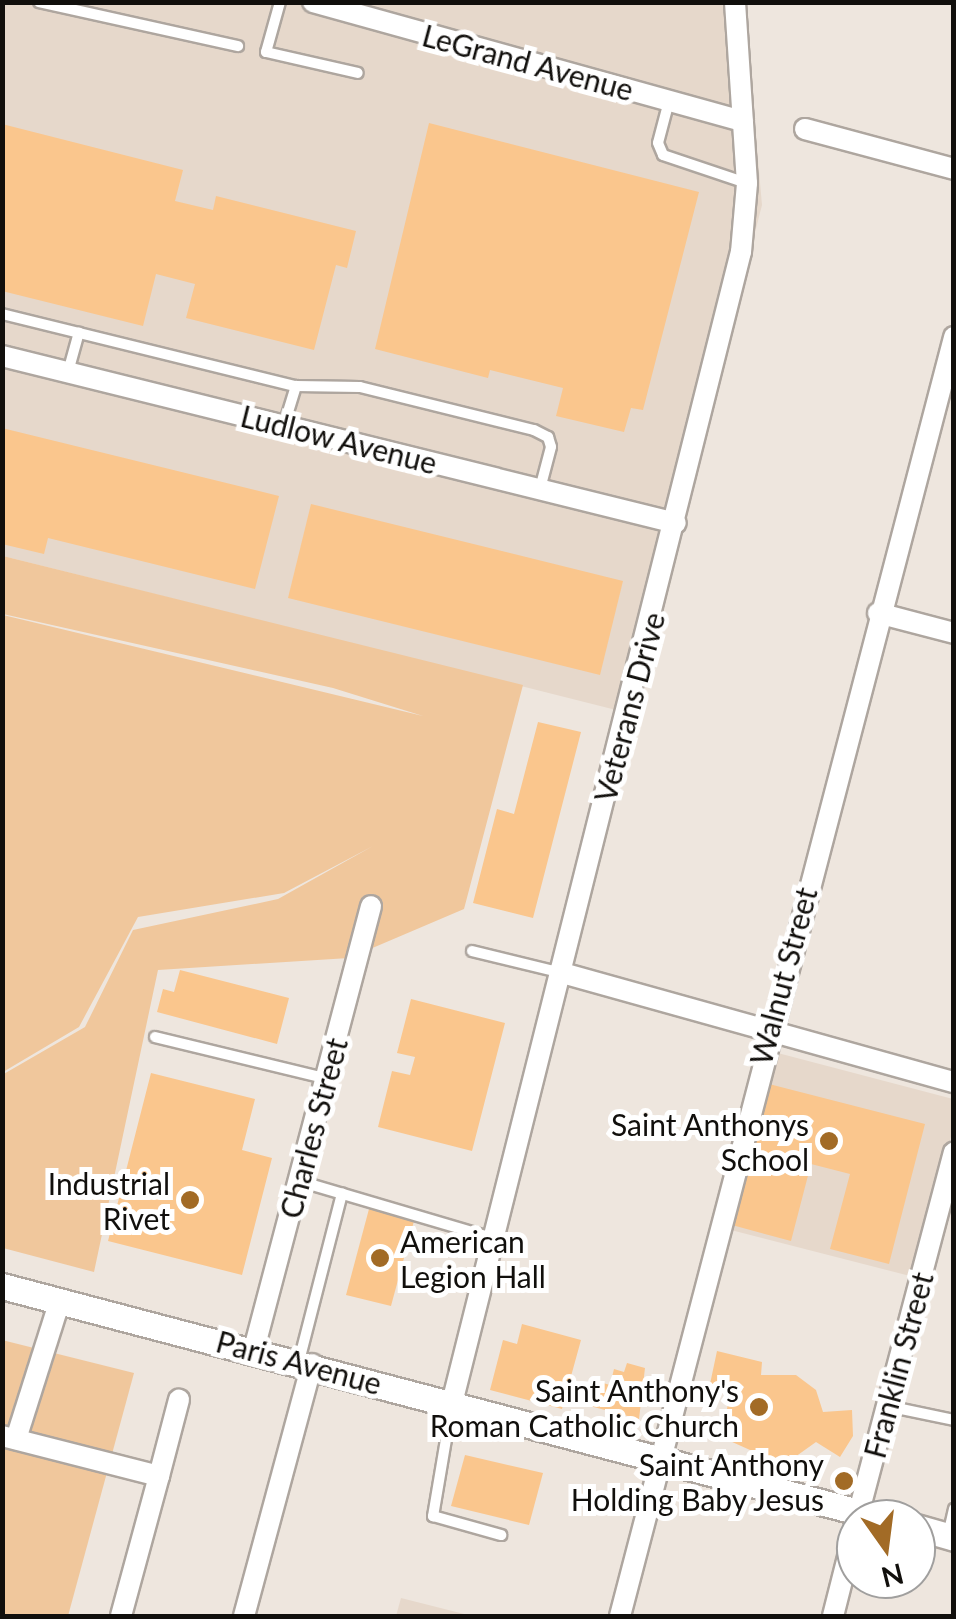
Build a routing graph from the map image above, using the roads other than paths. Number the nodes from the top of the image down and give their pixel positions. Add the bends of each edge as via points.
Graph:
1 (39, 2) edge
2 (280, 2) edge
3 (313, 2) edge
4 (734, 2) edge
5 (238, 46) dead end
6 (358, 74) dead end
7 (669, 101) junction
8 (743, 121) junction
9 (806, 129) dead end
10 (954, 169) edge
11 (747, 183) junction
12 (2, 314) edge
13 (79, 332) junction
14 (954, 337) edge
15 (2, 356) edge
16 (68, 372) junction
17 (296, 386) junction
18 (284, 426) junction
19 (540, 489) junction
20 (676, 523) junction
21 (878, 612) junction
22 (954, 633) edge
23 (372, 906) dead end
24 (472, 952) dead end
25 (559, 972) junction
26 (768, 1028) junction
27 (156, 1037) dead end
28 (326, 1078) junction
29 (954, 1082) edge
30 (954, 1153) edge
31 (299, 1181) junction
32 (342, 1194) junction
33 (493, 1238) junction
34 (2, 1286) edge
35 (60, 1300) junction
36 (254, 1350) junction
37 (305, 1362) junction
38 (179, 1400) dead end
39 (452, 1403) junction
40 (887, 1406) junction
41 (954, 1420) edge
42 (9, 1438) edge
43 (662, 1459) junction
44 (158, 1476) junction
45 (863, 1499) edge
46 (954, 1509) edge
47 (836, 1512) edge
48 (501, 1535) dead end
49 (950, 1537) edge
50 (121, 1616) edge
51 (244, 1616) edge
52 (620, 1616) edge

1 - 5 lane
2 - 6 lane via 266,52
3 - 7 street, LeGrand Avenue
4 - 8 street, Veterans Drive
7 - 8 street, LeGrand Avenue
7 - 11 lane via 658,143 663,155
8 - 11 street, Veterans Drive
9 - 10 street
11 - 20 street, Veterans Drive via 740,252
12 - 13 lane
13 - 16 lane
13 - 17 lane
14 - 21 street, Walnut Street
15 - 16 street, Ludlow Avenue
16 - 18 street, Ludlow Avenue
17 - 18 lane
17 - 19 lane via 381,391 548,437
18 - 19 street, Ludlow Avenue
19 - 20 street, Ludlow Avenue
20 - 25 street, Veterans Drive
21 - 22 street
21 - 26 street, Walnut Street
23 - 28 street, Charles Street
24 - 25 lane
25 - 26 street
25 - 33 street, Veterans Drive
26 - 29 street
26 - 43 street, Walnut Street
27 - 28 lane
28 - 31 street, Charles Street
30 - 40 street, Franklin Street
31 - 32 lane
31 - 36 street, Charles Street
32 - 33 lane
32 - 37 lane
33 - 39 street, Veterans Drive
34 - 35 street, Paris Avenue
35 - 36 street, Paris Avenue
35 - 42 street
36 - 37 street, Paris Avenue
37 - 39 street, Paris Avenue
37 - 51 street
38 - 44 street
39 - 43 street, Paris Avenue
39 - 48 lane via 433,1516
40 - 41 lane
40 - 45 street, Franklin Street
42 - 44 street
43 - 47 street, Paris Avenue
43 - 52 street, Walnut Street
44 - 50 street
46 - 49 lane

